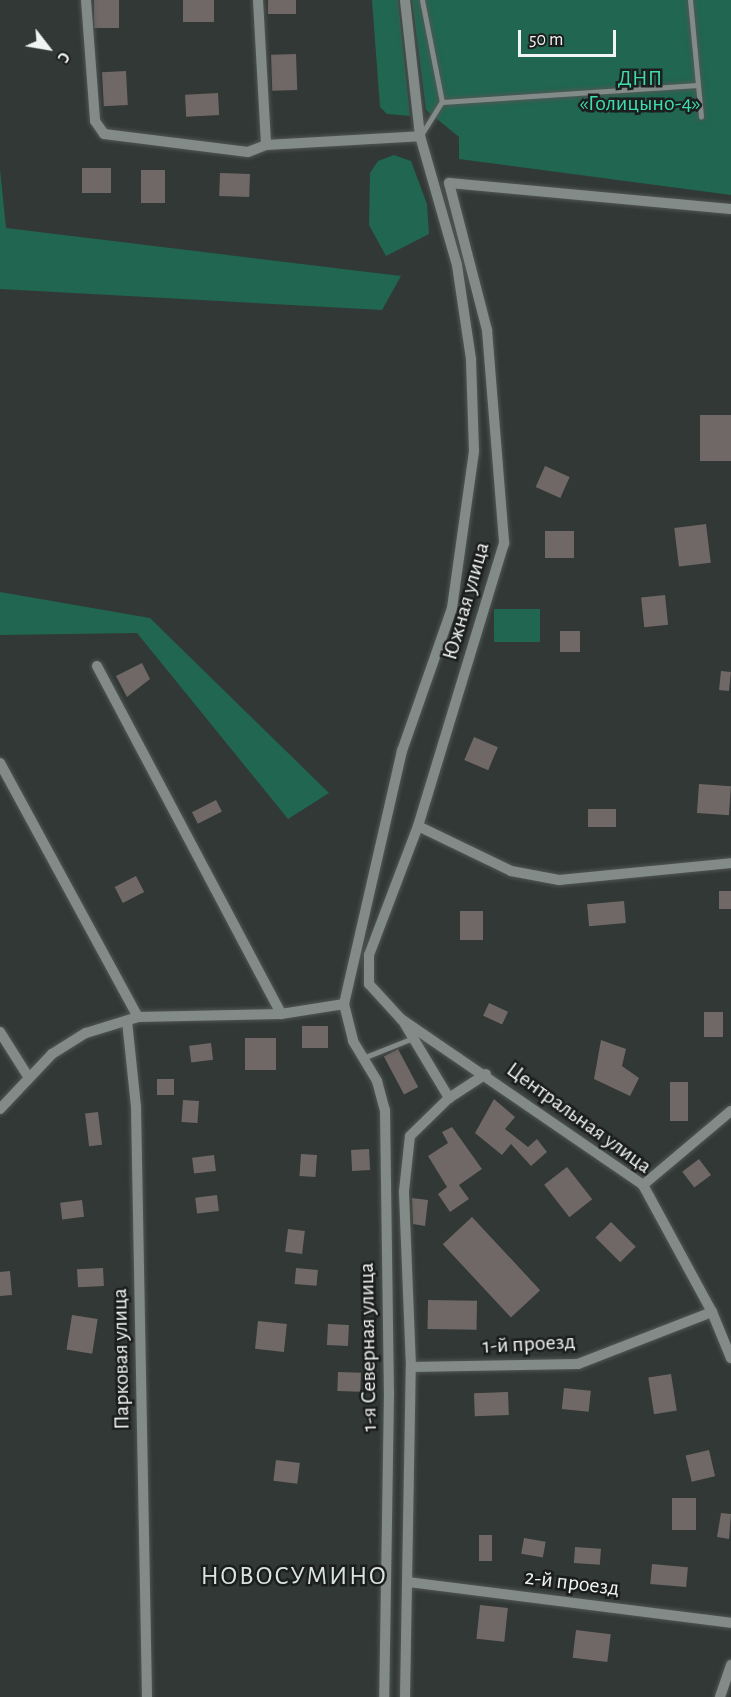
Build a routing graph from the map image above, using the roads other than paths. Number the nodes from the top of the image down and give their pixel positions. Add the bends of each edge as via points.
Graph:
1 (86, 0) edge
2 (258, 0) edge
3 (405, 0) edge
4 (422, 0) edge
5 (690, 0) edge
6 (697, 85) junction
7 (442, 102) junction
8 (701, 116) dead end
9 (420, 136) junction
10 (266, 145) junction
11 (731, 209) edge
12 (97, 666) dead end
13 (0, 764) edge
14 (418, 826) junction
15 (731, 863) edge
16 (369, 984) joint
17 (344, 1005) junction
18 (281, 1014) junction
19 (133, 1019) junction
20 (401, 1019) junction
21 (0, 1032) edge
22 (413, 1038) junction
23 (363, 1058) junction
24 (486, 1074) junction
25 (30, 1078) junction
26 (449, 1098) junction
27 (0, 1109) edge
28 (731, 1111) edge
29 (643, 1185) junction
30 (712, 1312) junction
31 (731, 1358) edge
32 (411, 1367) junction
33 (408, 1582) junction
34 (731, 1623) edge
35 (731, 1665) edge
36 (147, 1697) edge
37 (384, 1697) edge
38 (405, 1697) edge
39 (720, 1697) edge

1 - 10 street via 98,130 248,152
2 - 10 street
3 - 9 street
4 - 7 lane
5 - 6 lane
6 - 7 lane
6 - 8 lane
7 - 9 lane
9 - 10 street
9 - 17 street via 457,265 471,359 474,451 453,608 402,751
11 - 14 street, Южная улица via 448,183 487,330 504,543
12 - 18 street
13 - 19 street
14 - 15 street via 511,871 559,880
14 - 16 street, Южная улица via 369,955
16 - 20 street, Центральная улица
17 - 18 street
17 - 23 street, 1-я Северная улица
18 - 19 street
19 - 25 street via 86,1033 52,1054
19 - 36 street, Парковая улица
20 - 22 street
20 - 24 street, Центральная улица
21 - 25 street
22 - 23 lane
22 - 26 street
23 - 37 street, 1-я Северная улица via 385,1110 389,1393
24 - 26 street
24 - 29 street, Центральная улица
25 - 27 street
26 - 32 street via 410,1136 404,1191
28 - 29 street
29 - 30 street, Центральная улица
30 - 31 street, Центральная улица
30 - 32 street, 1-й проезд via 578,1364
32 - 33 street
33 - 34 street, 2-й проезд
33 - 38 street
35 - 39 street

